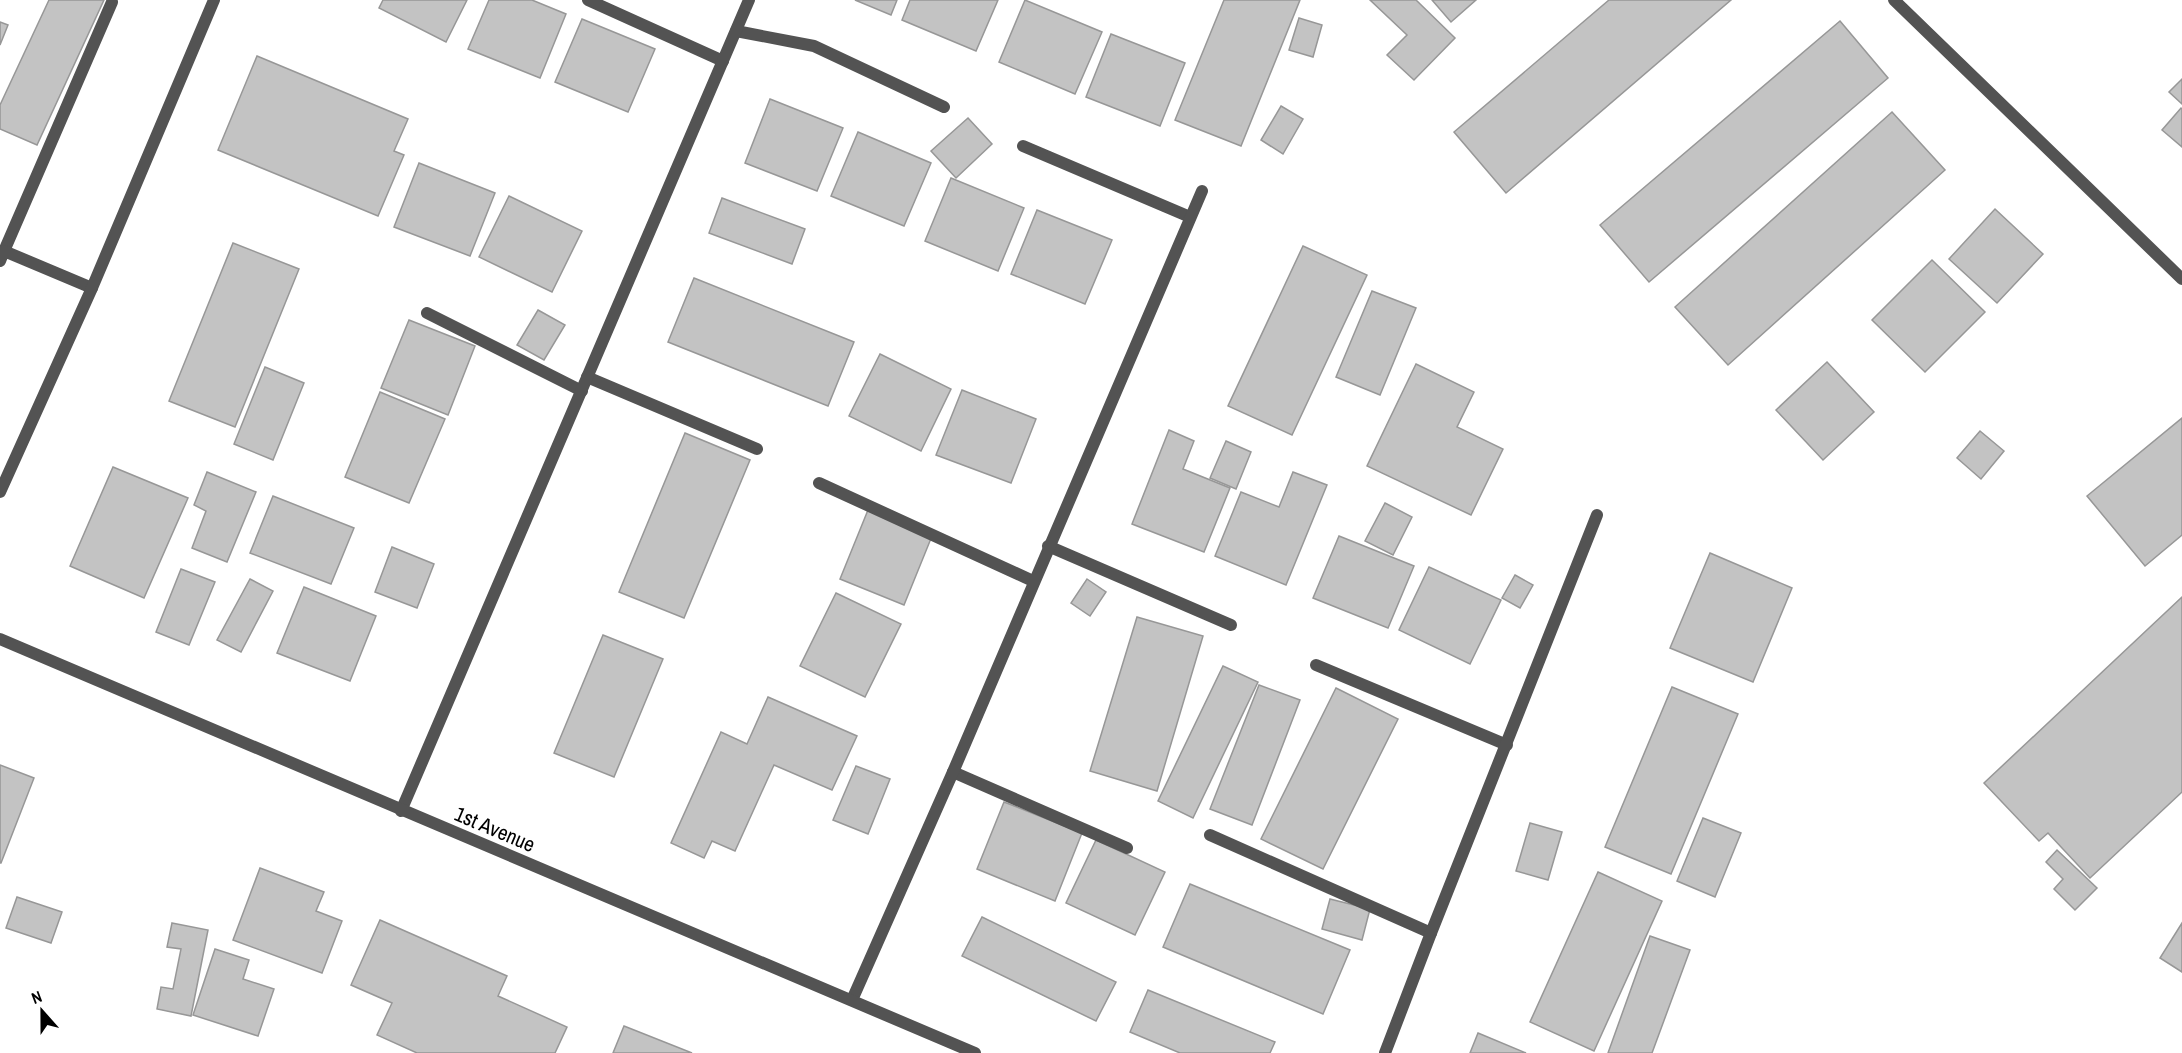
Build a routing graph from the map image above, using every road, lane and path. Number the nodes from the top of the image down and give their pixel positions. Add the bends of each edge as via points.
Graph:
1 (214, 0) edge
2 (588, 0) edge
3 (749, 0) edge
4 (1894, 0) edge
5 (112, 2) dead end
6 (736, 31) junction
7 (723, 61) junction
8 (944, 107) dead end
9 (1023, 146) dead end
10 (1202, 191) dead end
11 (1191, 217) junction
12 (2, 256) edge
13 (2182, 279) edge
14 (92, 288) junction
15 (428, 313) dead end
16 (587, 377) junction
17 (582, 390) junction
18 (757, 449) dead end
19 (819, 483) dead end
20 (0, 492) edge
21 (1597, 514) dead end
22 (1048, 546) junction
23 (1033, 581) junction
24 (1231, 624) dead end
25 (0, 639) edge
26 (1316, 665) dead end
27 (1507, 745) junction
28 (953, 772) junction
29 (401, 811) junction
30 (1209, 836) dead end
31 (1127, 848) dead end
32 (1431, 933) junction
33 (852, 1000) junction
34 (975, 1053) edge
35 (1385, 1053) edge

1 - 14 street
2 - 7 street
3 - 6 street
4 - 13 street
5 - 12 street
6 - 7 street
6 - 8 street via 814,46
7 - 16 street
9 - 11 street
10 - 11 street
11 - 22 street
12 - 14 street
14 - 20 street
15 - 17 street
16 - 17 street
16 - 18 street
17 - 29 street
19 - 23 street
21 - 27 street
22 - 23 street
22 - 24 street
23 - 28 street
25 - 29 street, 1st Avenue
26 - 27 street
27 - 32 street
28 - 31 street
28 - 33 street
29 - 33 street, 1st Avenue
30 - 32 street
32 - 35 street
33 - 34 street, 1st Avenue

